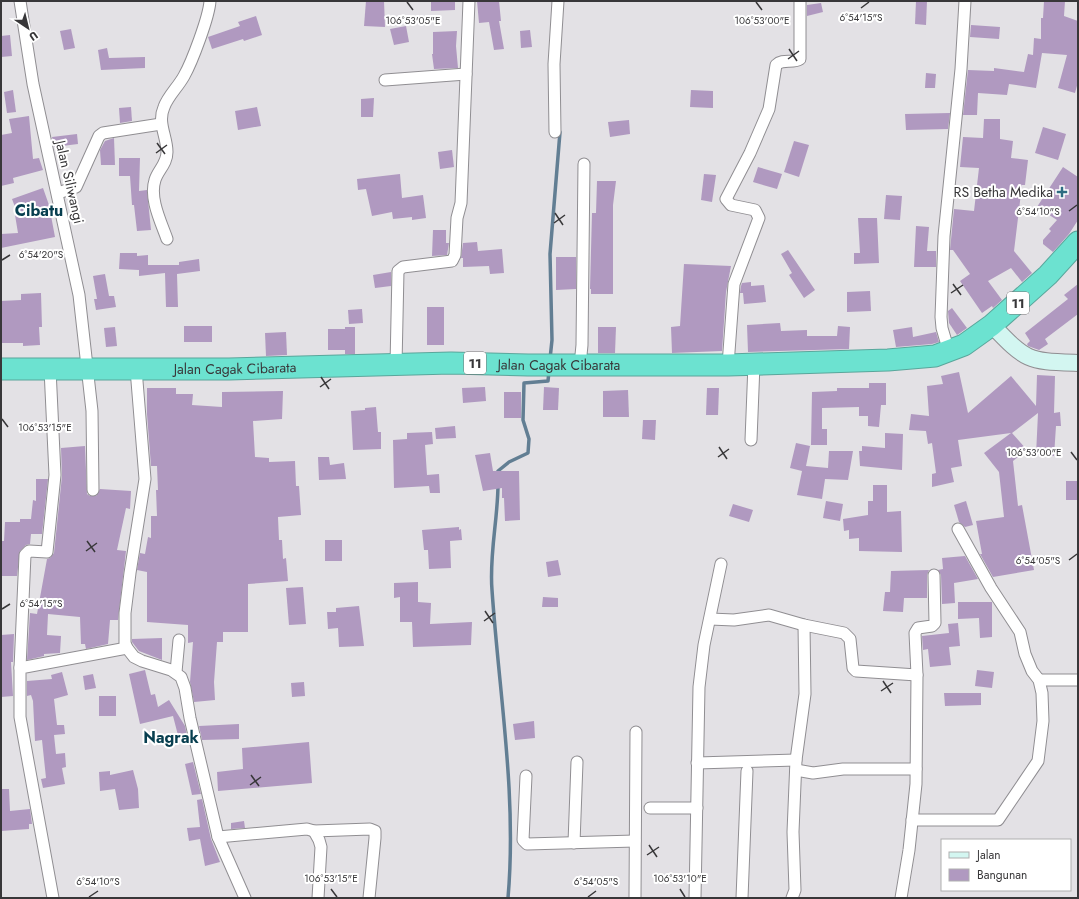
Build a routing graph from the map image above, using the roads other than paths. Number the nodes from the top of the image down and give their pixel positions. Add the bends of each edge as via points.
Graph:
1 (20, 1) edge
2 (210, 1) edge
3 (468, 1) edge
4 (558, 1) edge
5 (800, 1) edge
6 (965, 1) edge
7 (466, 74) junction
8 (385, 80) dead end
9 (161, 124) junction
10 (555, 132) dead end
11 (584, 164) dead end
12 (58, 193) junction
13 (167, 239) dead end
14 (1078, 242) edge
15 (992, 325) junction
16 (949, 352) junction
17 (1078, 363) edge
18 (754, 364) junction
19 (396, 365) junction
20 (580, 365) junction
21 (728, 365) junction
22 (1, 369) edge
23 (50, 369) junction
24 (136, 369) junction
25 (87, 370) junction
26 (751, 440) dead end
27 (93, 490) dead end
28 (958, 529) dead end
29 (721, 564) dead end
30 (934, 575) dead end
31 (710, 619) junction
32 (804, 625) junction
33 (179, 640) dead end
34 (127, 648) junction
35 (20, 668) junction
36 (176, 672) junction
37 (917, 675) junction
38 (1040, 680) junction
39 (1078, 680) edge
40 (636, 732) dead end
41 (578, 762) dead end
42 (697, 763) junction
43 (796, 765) junction
44 (916, 769) junction
45 (747, 771) dead end
46 (526, 776) dead end
47 (650, 808) dead end
48 (696, 808) junction
49 (912, 820) junction
50 (314, 831) junction
51 (218, 836) junction
52 (635, 841) junction
53 (574, 843) junction
54 (53, 898) edge
55 (245, 898) edge
56 (318, 898) edge
57 (369, 898) edge
58 (635, 898) edge
59 (695, 898) edge
60 (742, 898) edge
61 (792, 898) edge
62 (901, 898) edge

1 - 12 street, Jalan Siliwangi via 33,84
2 - 9 street via 188,69 166,102
3 - 7 street
4 - 10 street via 554,64
5 - 21 street via 800,59 782,61 776,65 769,108 750,153 726,199 731,205 755,210 759,218 734,284
6 - 16 street via 961,69 944,236 940,317
7 - 8 street
7 - 19 street via 461,203 457,218 456,255 452,261 403,267 398,271
9 - 12 street via 103,133 95,141 76,187
9 - 13 street via 167,151 154,187 155,202
11 - 20 street
12 - 25 street, Jalan Siliwangi via 79,295
14 - 15 highway, 11 via 1048,275
15 - 16 highway, 11
15 - 17 street via 1013,347 1031,359
16 - 18 highway, Jalan Cagak Cibarata / 11 via 935,356 888,360
18 - 21 highway, Jalan Cagak Cibarata / 11
18 - 26 street
19 - 20 highway, Jalan Cagak Cibarata / 11
19 - 24 highway, Jalan Cagak Cibarata / 11
20 - 21 highway, Jalan Cagak Cibarata / 11
22 - 23 highway, Jalan Cagak Cibarata / 11
23 - 25 highway, Jalan Cagak Cibarata / 11
23 - 35 street via 54,501 47,552 28,551 25,555
24 - 25 highway, Jalan Cagak Cibarata / 11
24 - 34 street via 145,479 138,512 128,593 124,638
25 - 27 street, Jalan Siliwangi via 92,411
28 - 38 street via 991,588 1020,632 1025,654
29 - 31 street
30 - 37 street via 935,623 932,626 918,628 915,632
31 - 32 street via 734,620 769,615
31 - 42 street via 699,687
32 - 37 street via 846,634 850,639 853,668 856,671
32 - 43 street via 805,694
33 - 36 street
34 - 35 street
34 - 36 street via 142,661
35 - 54 street via 20,717
36 - 51 street via 185,688
37 - 44 street
38 - 39 street
38 - 49 street via 1043,721 1038,761 1000,819
40 - 52 street
41 - 53 street
42 - 43 street
42 - 48 street
43 - 44 street via 812,773 843,769
43 - 61 street via 793,832 795,890
44 - 49 street
45 - 60 street
46 - 53 street via 523,840 531,845
47 - 48 street
48 - 59 street
49 - 62 street via 910,850
50 - 51 street via 307,829
50 - 56 street via 321,847
50 - 57 street via 375,831
51 - 55 street
52 - 53 street
52 - 58 street

